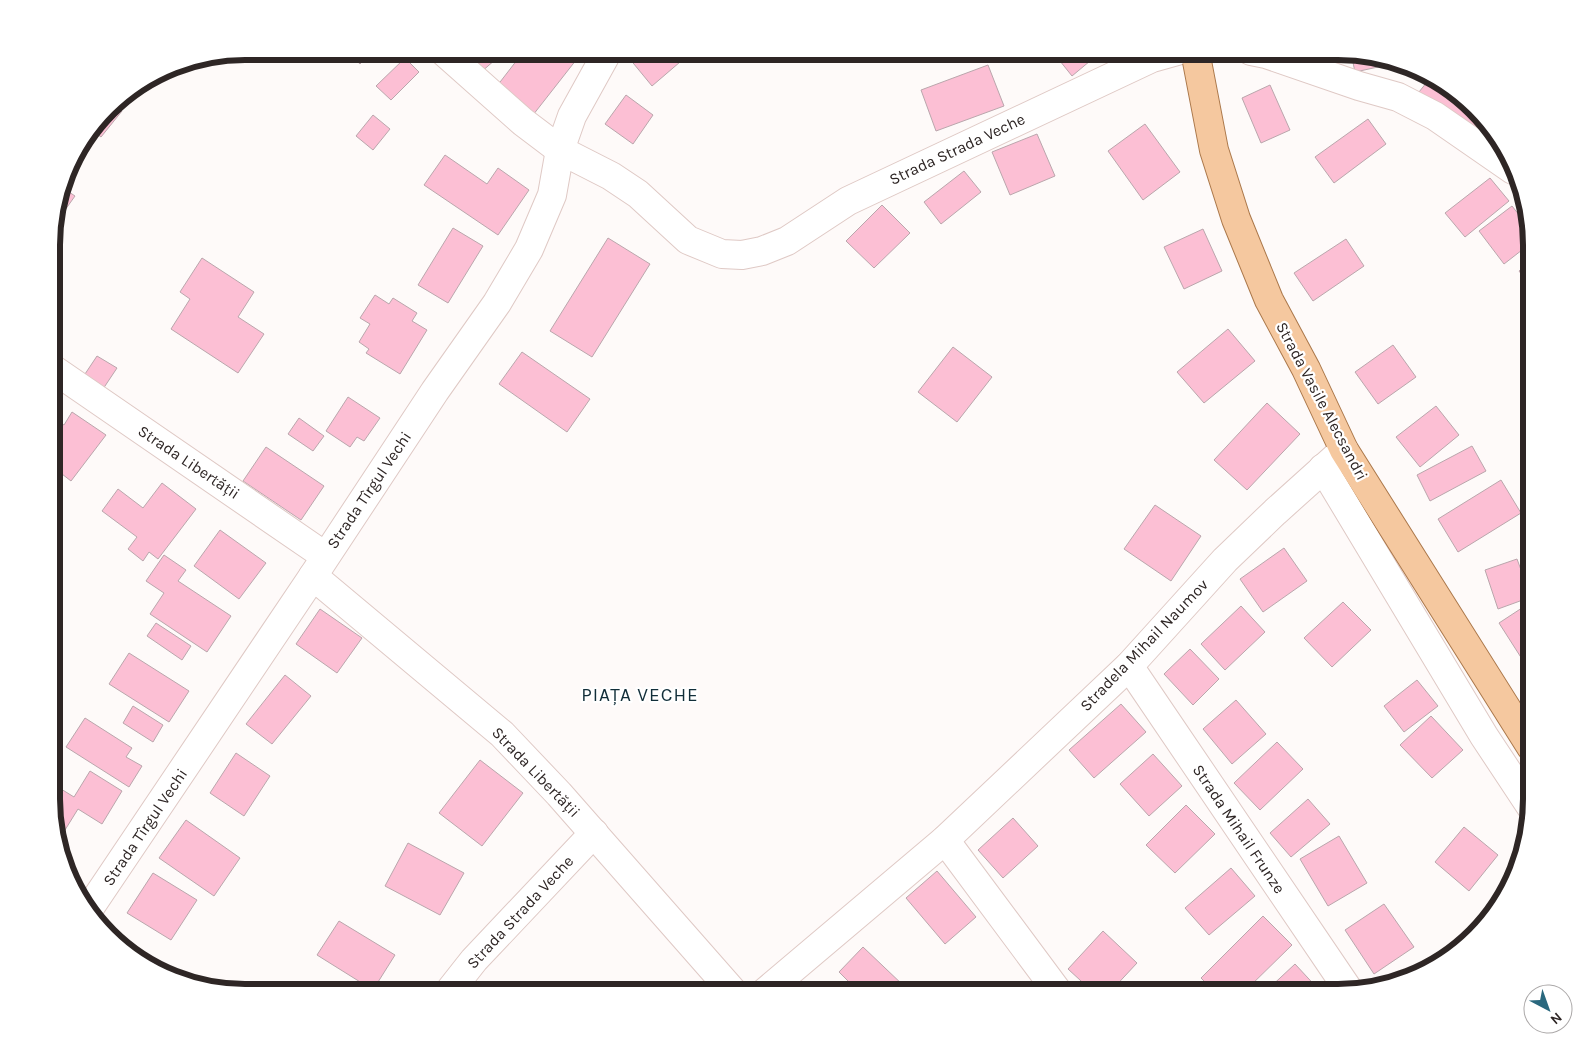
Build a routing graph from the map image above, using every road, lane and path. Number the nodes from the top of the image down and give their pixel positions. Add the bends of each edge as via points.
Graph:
1 (453, 60) edge
2 (603, 60) edge
3 (1148, 60) edge
4 (1197, 60) edge
5 (1283, 60) edge
6 (560, 150) junction
7 (1505, 164) edge
8 (60, 374) edge
9 (1344, 450) junction
10 (1323, 468) junction
11 (319, 566) junction
12 (1129, 666) junction
13 (1523, 734) edge
14 (1523, 795) edge
15 (594, 833) junction
16 (945, 840) junction
17 (93, 905) edge
18 (455, 984) edge
19 (726, 984) edge
20 (774, 984) edge
21 (1052, 984) edge
22 (1345, 984) edge

1 - 6 street
2 - 6 street, Strada Tîrgul Vechi via 572,116
3 - 6 street, Strada Strada Veche via 848,200 787,241 742,255 722,254 688,240 638,194
4 - 9 main road, Strada Vasile Alecsandri via 1214,150 1236,219 1269,300
5 - 7 street via 1398,97 1435,116
6 - 11 street, Strada Tîrgul Vechi via 552,195 529,250 497,303 435,390
8 - 11 street, Strada Libertății
9 - 10 street, Stradela Mihail Naumov
9 - 13 main road, Strada Vasile Alecsandri
10 - 12 street, Stradela Mihail Naumov via 1225,560
10 - 14 street via 1484,736
11 - 15 street, Strada Libertății via 502,734
11 - 17 street, Strada Tîrgul Vechi
12 - 16 street, Stradela Mihail Naumov
12 - 22 street, Strada Mihail Frunze
15 - 18 street, Strada Strada Veche
15 - 19 street, Strada Libertății
16 - 20 street, Stradela Mihail Naumov
16 - 21 street

